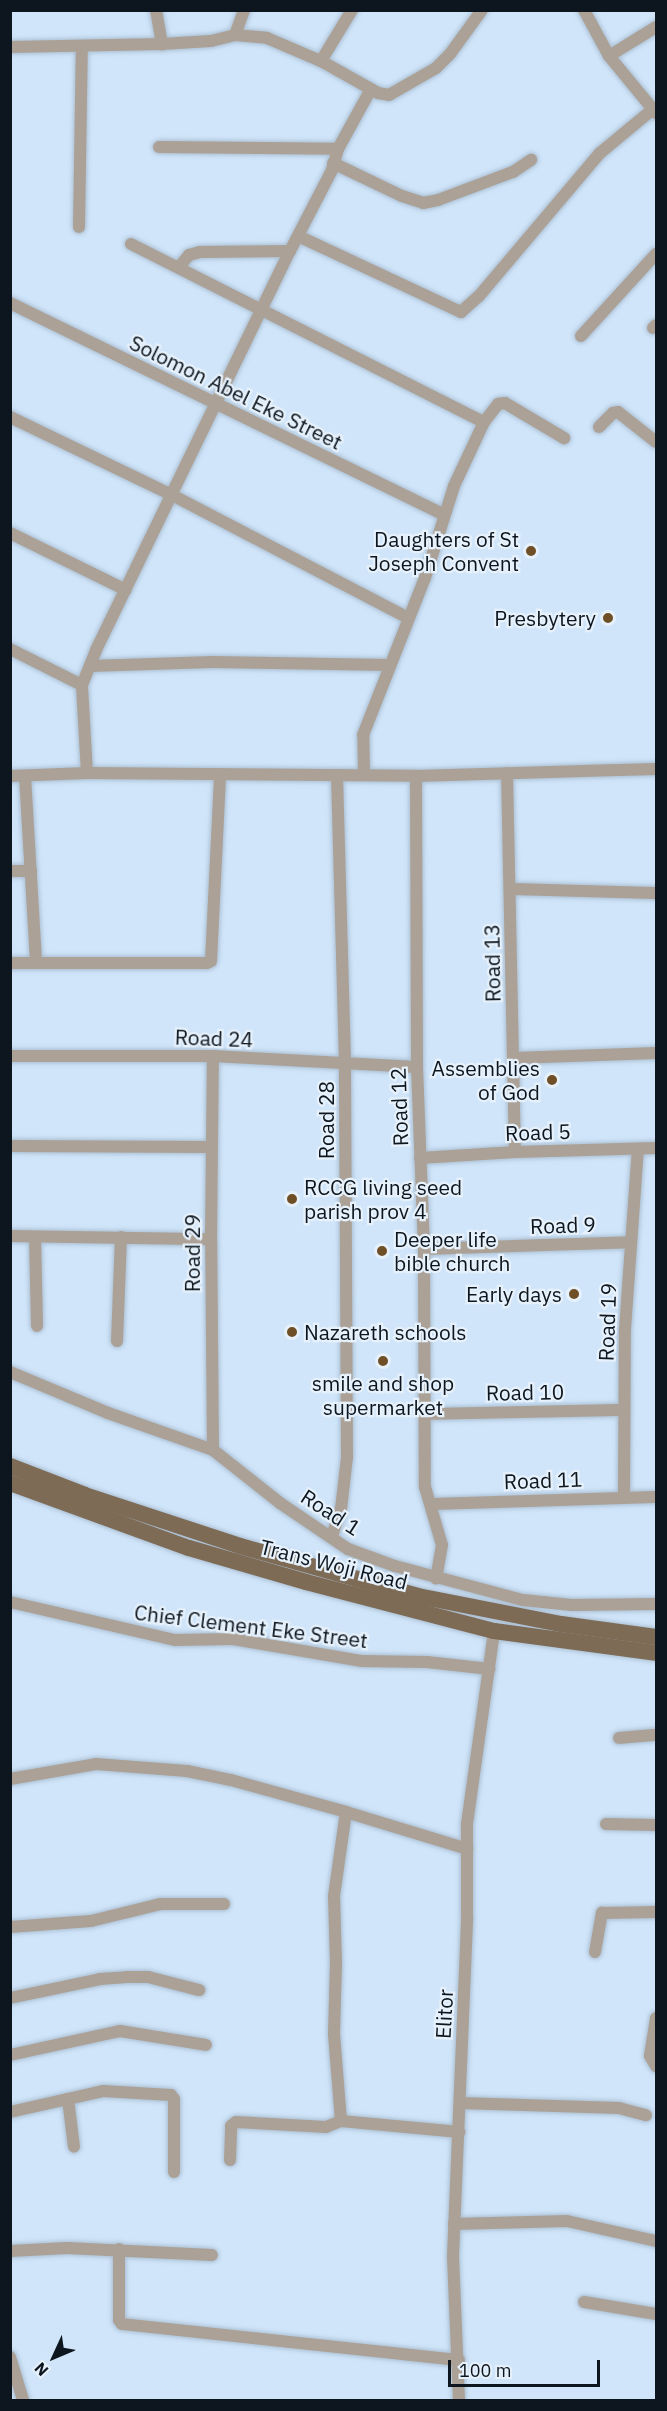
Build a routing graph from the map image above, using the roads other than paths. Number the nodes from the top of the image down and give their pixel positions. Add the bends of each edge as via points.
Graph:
1 (156, 10) edge
2 (244, 10) edge
3 (352, 10) edge
4 (482, 10) edge
5 (584, 10) edge
6 (657, 27) edge
7 (235, 35) junction
8 (162, 44) junction
9 (82, 46) junction
10 (10, 47) edge
11 (609, 56) junction
12 (321, 61) junction
13 (371, 88) junction
14 (655, 111) edge
15 (159, 147) dead end
16 (338, 149) junction
17 (531, 160) dead end
18 (333, 163) junction
19 (79, 227) dead end
20 (298, 236) junction
21 (131, 243) dead end
22 (290, 251) junction
23 (657, 254) edge
24 (178, 267) junction
25 (10, 303) edge
26 (262, 310) junction
27 (581, 336) dead end
28 (218, 404) junction
29 (10, 417) edge
30 (484, 422) junction
31 (599, 427) dead end
32 (564, 438) dead end
33 (657, 442) edge
34 (172, 495) junction
35 (444, 515) junction
36 (10, 533) edge
37 (126, 590) junction
38 (408, 618) junction
39 (10, 649) edge
40 (390, 665) junction
41 (90, 666) junction
42 (82, 685) junction
43 (657, 769) edge
44 (87, 773) junction
45 (507, 773) junction
46 (364, 774) junction
47 (220, 775) junction
48 (337, 775) junction
49 (10, 776) edge
50 (26, 776) junction
51 (416, 776) junction
52 (10, 871) edge
53 (31, 871) junction
54 (510, 889) junction
55 (657, 893) edge
56 (36, 962) junction
57 (10, 963) edge
58 (657, 1053) edge
59 (10, 1056) edge
60 (213, 1056) junction
61 (513, 1058) junction
62 (345, 1062) junction
63 (417, 1067) junction
64 (10, 1146) edge
65 (213, 1147) junction
66 (657, 1148) edge
67 (638, 1149) junction
68 (515, 1152) junction
69 (420, 1158) junction
70 (10, 1236) edge
71 (35, 1237) junction
72 (121, 1237) junction
73 (211, 1239) junction
74 (631, 1242) junction
75 (424, 1249) junction
76 (37, 1326) dead end
77 (117, 1341) dead end
78 (10, 1372) edge
79 (624, 1410) junction
80 (426, 1414) junction
81 (213, 1450) junction
82 (10, 1466) edge
83 (10, 1483) edge
84 (624, 1497) junction
85 (657, 1497) edge
86 (431, 1504) junction
87 (332, 1536) junction
88 (436, 1578) junction
89 (10, 1602) edge
90 (657, 1604) edge
91 (494, 1631) junction
92 (657, 1637) edge
93 (657, 1653) edge
94 (490, 1669) junction
95 (657, 1735) edge
96 (619, 1738) dead end
97 (10, 1779) edge
98 (346, 1812) junction
99 (606, 1824) dead end
100 (657, 1825) edge
101 (468, 1849) junction
102 (224, 1904) dead end
103 (657, 1912) edge
104 (10, 1927) edge
105 (595, 1952) dead end
106 (199, 1990) dead end
107 (10, 1998) edge
108 (657, 2018) edge
109 (206, 2045) dead end
110 (10, 2055) edge
111 (657, 2066) edge
112 (68, 2099) junction
113 (460, 2103) junction
114 (10, 2112) edge
115 (646, 2115) dead end
116 (341, 2121) junction
117 (459, 2132) junction
118 (74, 2147) dead end
119 (230, 2160) dead end
120 (174, 2172) dead end
121 (454, 2224) junction
122 (657, 2241) edge
123 (119, 2249) junction
124 (10, 2250) edge
125 (212, 2255) dead end
126 (584, 2301) dead end
127 (657, 2314) edge
128 (10, 2356) edge
129 (459, 2360) junction
130 (23, 2400) edge
131 (459, 2400) edge

1 - 8 street
2 - 7 street
3 - 12 street
4 - 13 street via 436,68 389,95
5 - 11 street
6 - 11 street
7 - 8 street
7 - 12 street via 267,38
8 - 9 street
9 - 10 street
9 - 19 street
11 - 14 street
12 - 13 street
13 - 16 street
14 - 20 street via 600,153 479,297 461,312
15 - 16 street
16 - 18 street
17 - 18 street via 513,172 423,203
18 - 20 street via 333,170
20 - 22 street
21 - 24 street
22 - 24 street via 200,252 189,255
22 - 26 street
23 - 27 street
24 - 26 street
25 - 28 street, Solomon Abel Eke Street
26 - 28 street
26 - 30 street
28 - 34 street
28 - 35 street, Solomon Abel Eke Street
29 - 34 street
30 - 32 street via 503,402
30 - 35 street
31 - 33 street via 618,412
34 - 37 street
34 - 38 street
35 - 38 street
36 - 37 street
37 - 41 street
38 - 40 street
39 - 42 street
40 - 41 street via 213,662
40 - 46 street via 363,735
41 - 42 street
42 - 44 street
43 - 45 street
44 - 47 street
44 - 50 street
45 - 51 street
45 - 54 street, Road 13
46 - 48 street
46 - 51 street
47 - 48 street
47 - 56 street via 211,961
48 - 62 street, Road 28
49 - 50 street
50 - 53 street
51 - 63 street, Road 12
52 - 53 street
53 - 56 street
54 - 55 street
54 - 61 street, Road 13
56 - 57 street
58 - 61 street
59 - 60 street, Road 24
60 - 62 street, Road 24
60 - 65 street, Road 29
61 - 68 street, Road 13
62 - 63 street, Road 24
62 - 87 street, Road 28 via 347,1456 341,1509
63 - 69 street, Road 12
64 - 65 street
65 - 73 street, Road 29
66 - 67 street, Road 5
67 - 68 street, Road 5
67 - 74 street, Road 19
68 - 69 street, Road 5
69 - 75 street, Road 12
70 - 71 street
71 - 72 street
71 - 76 street
72 - 73 street
72 - 77 street
73 - 81 street, Road 29
74 - 75 street, Road 9
74 - 79 street, Road 19
75 - 80 street, Road 12
78 - 81 street, Road 1 via 108,1413
79 - 80 street, Road 10
79 - 84 street, Road 19
80 - 86 street, Road 12 via 425,1487
81 - 87 street, Road 1 via 280,1503
82 - 92 main road, Trans Woji Road via 240,1546 418,1596 561,1624
83 - 91 main road, Trans Woji Road via 189,1548
84 - 85 street, Road 11
84 - 86 street, Road 11
86 - 88 street, Road 12 via 442,1545
87 - 88 street, Road 1 via 348,1549
88 - 90 street, Road 1 via 523,1600 572,1605
89 - 94 street, Chief Clement Eke Street via 175,1640 233,1639 362,1661 427,1662
91 - 93 main road, Trans Woji Road
91 - 94 street, Elitor
94 - 101 street, Elitor via 469,1800
95 - 96 street
97 - 98 street via 96,1764 155,1767 231,1780
98 - 101 street
98 - 116 street via 334,1896 334,2034
99 - 100 street
101 - 113 street, Elitor
102 - 104 street via 161,1905 91,1921
103 - 105 street via 602,1913
106 - 107 street via 148,1977 127,1977
108 - 111 street via 650,2056
109 - 110 street via 120,2031
112 - 114 street
112 - 118 street
112 - 120 street via 113,2091 171,2095
113 - 115 street via 619,2108
113 - 117 street, Elitor
116 - 117 street
116 - 119 street via 326,2127 236,2122 231,2126
117 - 121 street, Elitor
121 - 122 street via 567,2221
121 - 129 street, Elitor
123 - 124 street
123 - 125 street
123 - 129 street via 122,2324
126 - 127 street
128 - 130 street
129 - 131 street, Elitor

